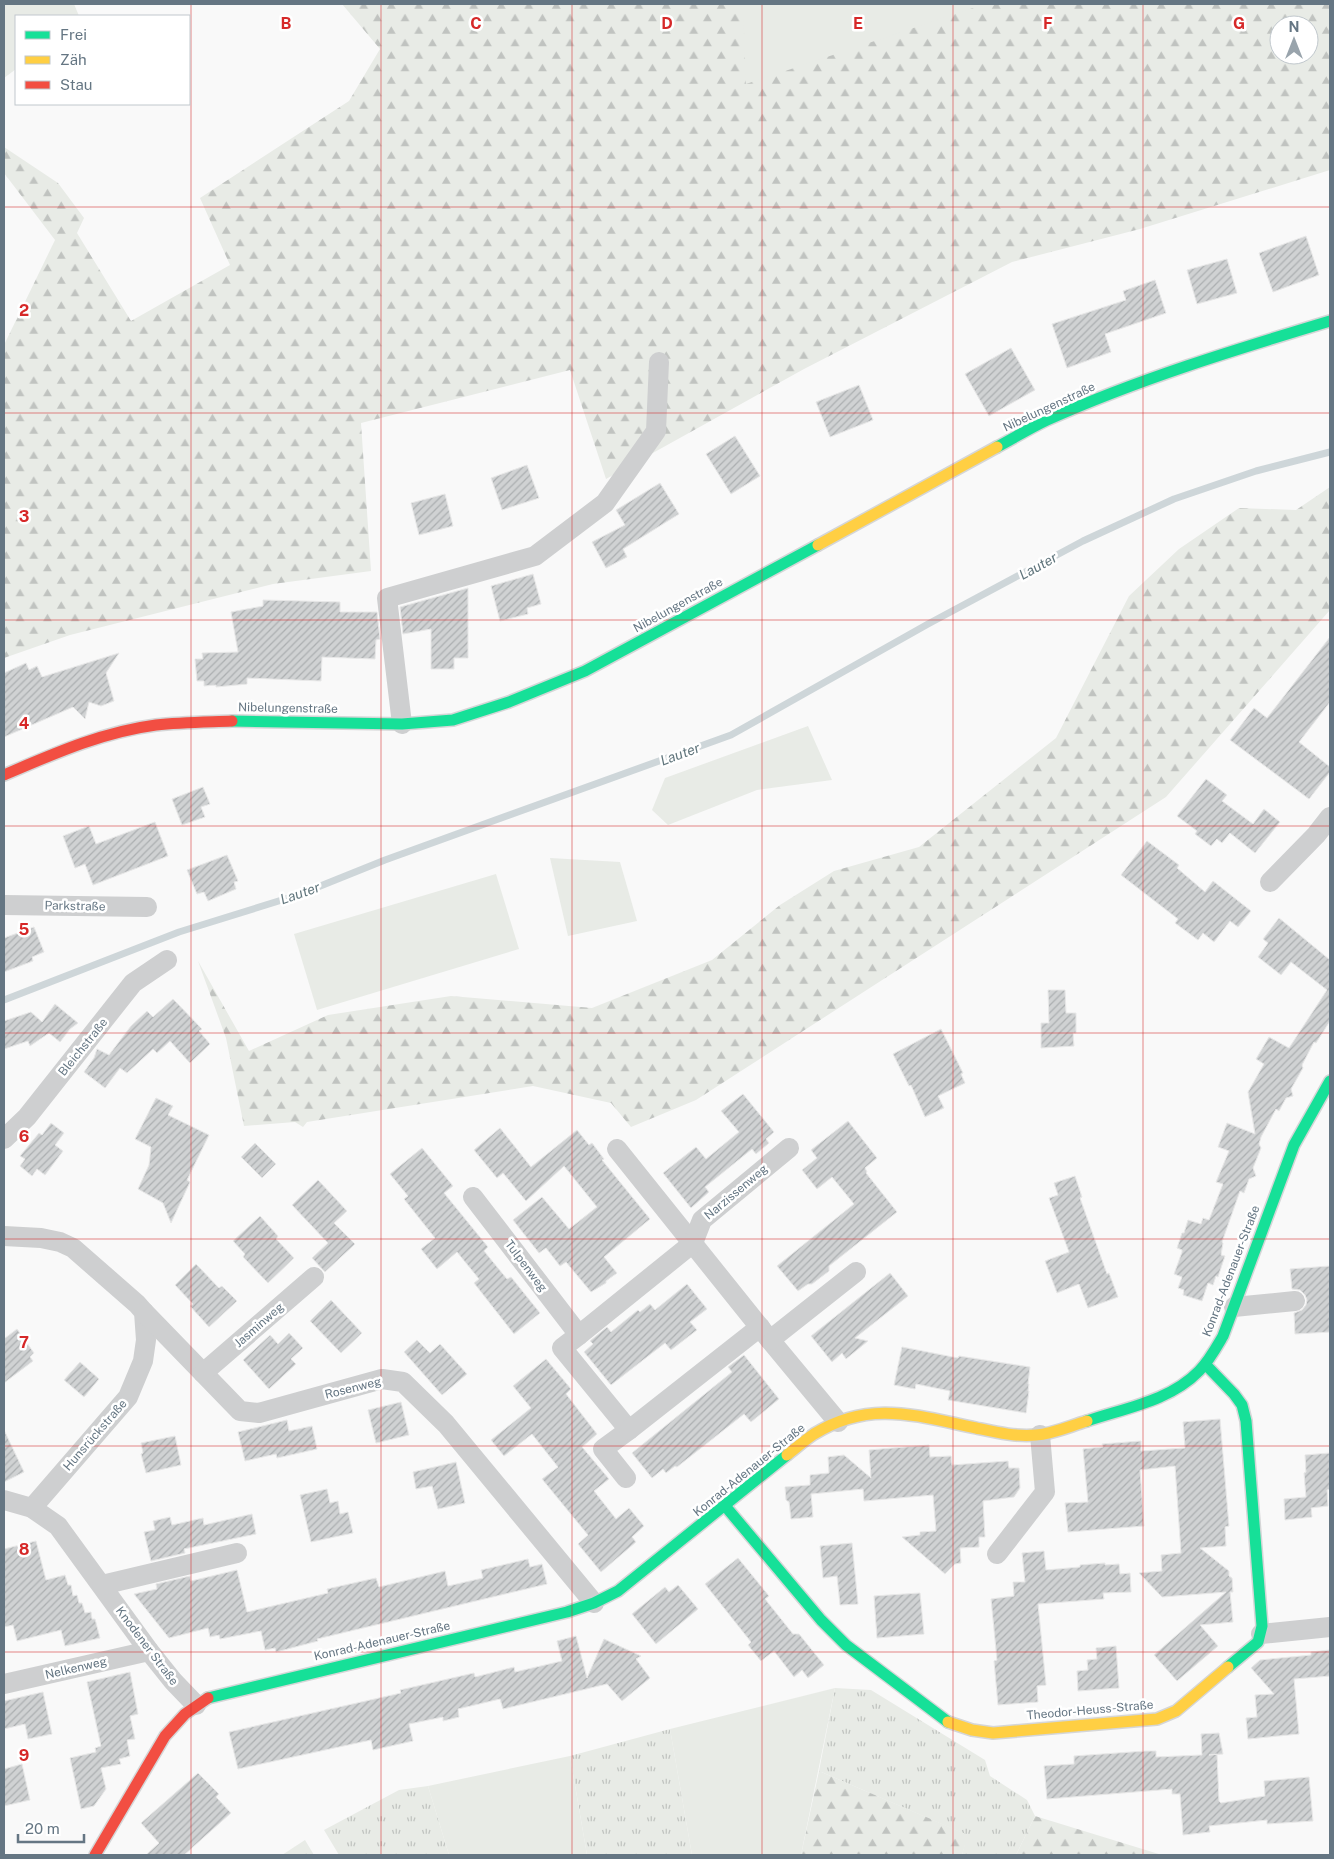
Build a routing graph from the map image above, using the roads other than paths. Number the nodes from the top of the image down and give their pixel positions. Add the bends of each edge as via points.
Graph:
1 (1330, 321) edge
2 (659, 362) dead end
3 (402, 724) junction
4 (4, 775) edge
5 (1330, 817) edge
6 (1270, 882) dead end
7 (4, 905) edge
8 (147, 907) dead end
9 (167, 960) dead end
10 (1330, 1081) edge
11 (4, 1139) edge
12 (788, 1148) dead end
13 (617, 1150) dead end
14 (473, 1197) dead end
15 (4, 1236) edge
16 (693, 1243) junction
17 (856, 1272) dead end
18 (314, 1277) dead end
19 (1295, 1301) dead end
20 (1234, 1307) junction
21 (144, 1312) junction
22 (765, 1334) junction
23 (579, 1335) junction
24 (1206, 1366) junction
25 (203, 1373) junction
26 (838, 1422) junction
27 (629, 1430) junction
28 (1040, 1435) junction
29 (626, 1478) dead end
30 (4, 1500) edge
31 (726, 1507) junction
32 (32, 1508) junction
33 (237, 1552) dead end
34 (997, 1554) dead end
35 (102, 1585) junction
36 (594, 1603) junction
37 (1330, 1627) edge
38 (1261, 1634) junction
39 (149, 1651) junction
40 (4, 1684) edge
41 (196, 1704) junction
42 (95, 1855) edge

1 - 3 street, Nibelungenstraße via 1131,385 1046,421 585,671 510,702 453,720
2 - 3 street via 656,431 605,504 535,556 387,598
3 - 4 street, Nibelungenstraße via 234,721 156,725 106,735
5 - 6 street
7 - 8 street, Parkstraße
9 - 11 street, Bleichstraße via 134,983 27,1117
10 - 20 street, Konrad-Adenauer-Straße via 1294,1145
12 - 16 street, Narzissenweg via 702,1220
13 - 16 street
14 - 23 street, Tulpenweg
15 - 21 street via 41,1238 74,1248
16 - 22 street
16 - 23 street
17 - 22 street
18 - 25 street, Jasminweg
19 - 20 street
20 - 24 street, Konrad-Adenauer-Straße
21 - 25 street, Rosenweg
21 - 32 street, Hunsrückstraße via 146,1340 143,1361 128,1397
22 - 26 street
22 - 27 street
23 - 27 street via 562,1348
24 - 28 street, Konrad-Adenauer-Straße via 1184,1384 1159,1397
24 - 38 street via 1242,1405 1246,1421
25 - 36 street, Rosenweg via 240,1412 259,1413 382,1379 403,1382 446,1424
26 - 28 street, Konrad-Adenauer-Straße via 856,1416 892,1412 1005,1434
26 - 31 street, Konrad-Adenauer-Straße via 814,1434
27 - 29 street via 603,1450
28 - 34 street via 1045,1492
30 - 32 street, Knodener Straße
31 - 36 street, Konrad-Adenauer-Straße via 618,1591
31 - 38 street, Theodor-Heuss-Straße via 820,1620 846,1645 946,1721 972,1730 993,1733 1141,1721 1170,1715 1258,1642
32 - 35 street, Knodener Straße via 58,1526
33 - 35 street
35 - 39 street, Knodener Straße
36 - 41 street, Konrad-Adenauer-Straße via 211,1696
37 - 38 street
39 - 40 street, Nelkenweg
39 - 41 street, Knodener Straße
41 - 42 street, Konrad-Adenauer-Straße via 160,1741

